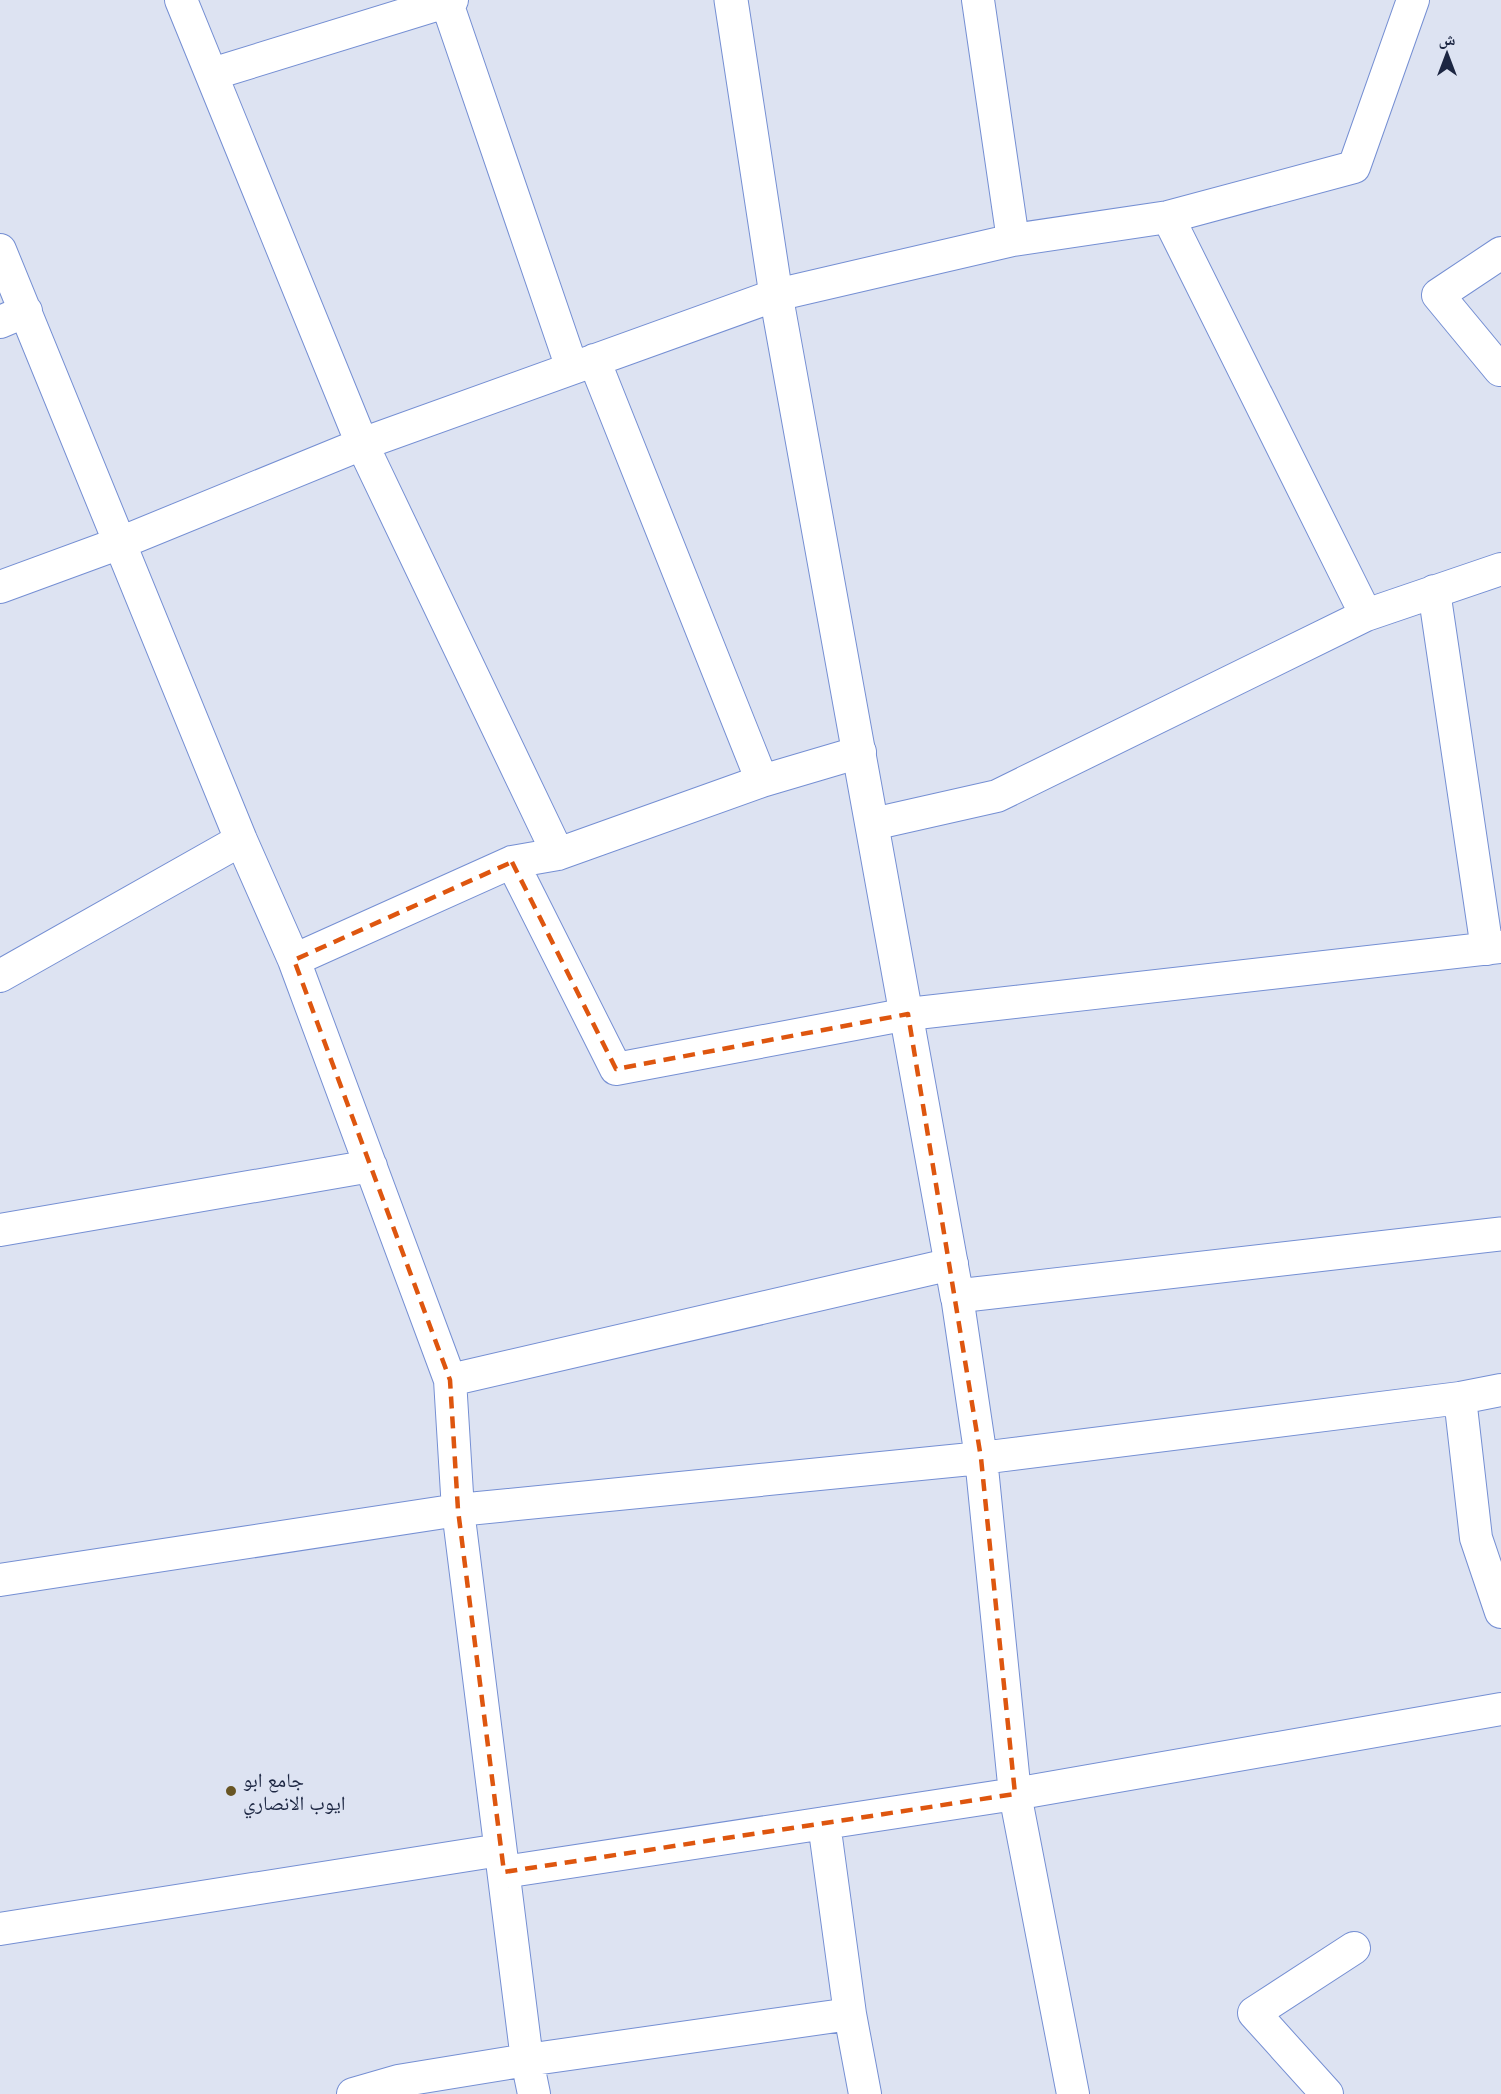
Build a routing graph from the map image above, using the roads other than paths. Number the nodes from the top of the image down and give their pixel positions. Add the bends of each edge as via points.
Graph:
1 (181, 0) edge
2 (448, 0) edge
3 (731, 0) edge
4 (978, 0) edge
5 (1413, 0) edge
6 (212, 74) junction
7 (1168, 217) junction
8 (1013, 240) junction
9 (0, 250) edge
10 (1501, 253) edge
11 (776, 295) junction
12 (13, 317) edge
13 (583, 364) junction
14 (1500, 369) edge
15 (362, 444) junction
16 (120, 543) junction
17 (1501, 569) edge
18 (0, 587) edge
19 (1434, 591) junction
20 (1366, 615) junction
21 (860, 752) junction
22 (762, 781) junction
23 (873, 824) junction
24 (241, 840) junction
25 (558, 854) junction
26 (512, 862) junction
27 (1494, 948) edge
28 (294, 960) junction
29 (0, 976) edge
30 (908, 1014) junction
31 (371, 1166) junction
32 (0, 1230) edge
33 (1501, 1234) edge
34 (952, 1263) junction
35 (957, 1296) junction
36 (450, 1380) junction
37 (1501, 1390) edge
38 (1460, 1398) junction
39 (981, 1458) junction
40 (458, 1510) junction
41 (0, 1580) edge
42 (1501, 1612) edge
43 (1501, 1710) edge
44 (1015, 1794) junction
45 (824, 1823) junction
46 (502, 1861) junction
47 (0, 1929) edge
48 (1354, 1948) dead end
49 (850, 2014) junction
50 (527, 2060) junction
51 (353, 2094) edge
52 (534, 2094) edge
53 (865, 2094) edge
54 (1073, 2094) edge
55 (1327, 2094) edge

1 - 6 street
2 - 6 street
2 - 13 street
3 - 11 street
4 - 8 street
5 - 7 street via 1354,167
6 - 15 street
7 - 8 street
7 - 20 street
8 - 11 street
9 - 12 street
10 - 14 street via 1438,296
11 - 13 street
11 - 21 street
12 - 16 street
13 - 15 street
13 - 22 street
15 - 16 street
15 - 25 street
16 - 18 street
16 - 24 street
17 - 19 street
19 - 20 street
19 - 27 street
20 - 23 street via 997,796
21 - 22 street
21 - 23 street
22 - 25 street
23 - 30 street
24 - 28 street
24 - 29 street
25 - 26 street
26 - 28 street
26 - 30 street via 616,1069
27 - 30 street
28 - 31 street
30 - 34 street
31 - 32 street
31 - 36 street
33 - 35 street
34 - 35 street
34 - 36 street
35 - 39 street
36 - 40 street
37 - 38 street
38 - 39 street
38 - 42 street via 1476,1538
39 - 40 street
39 - 44 street
40 - 41 street
40 - 46 street
43 - 44 street
44 - 45 street
44 - 54 street
45 - 46 street
45 - 49 street
46 - 47 street
46 - 50 street
48 - 55 street via 1254,2013
49 - 50 street
49 - 53 street
50 - 51 street via 398,2081
50 - 52 street

